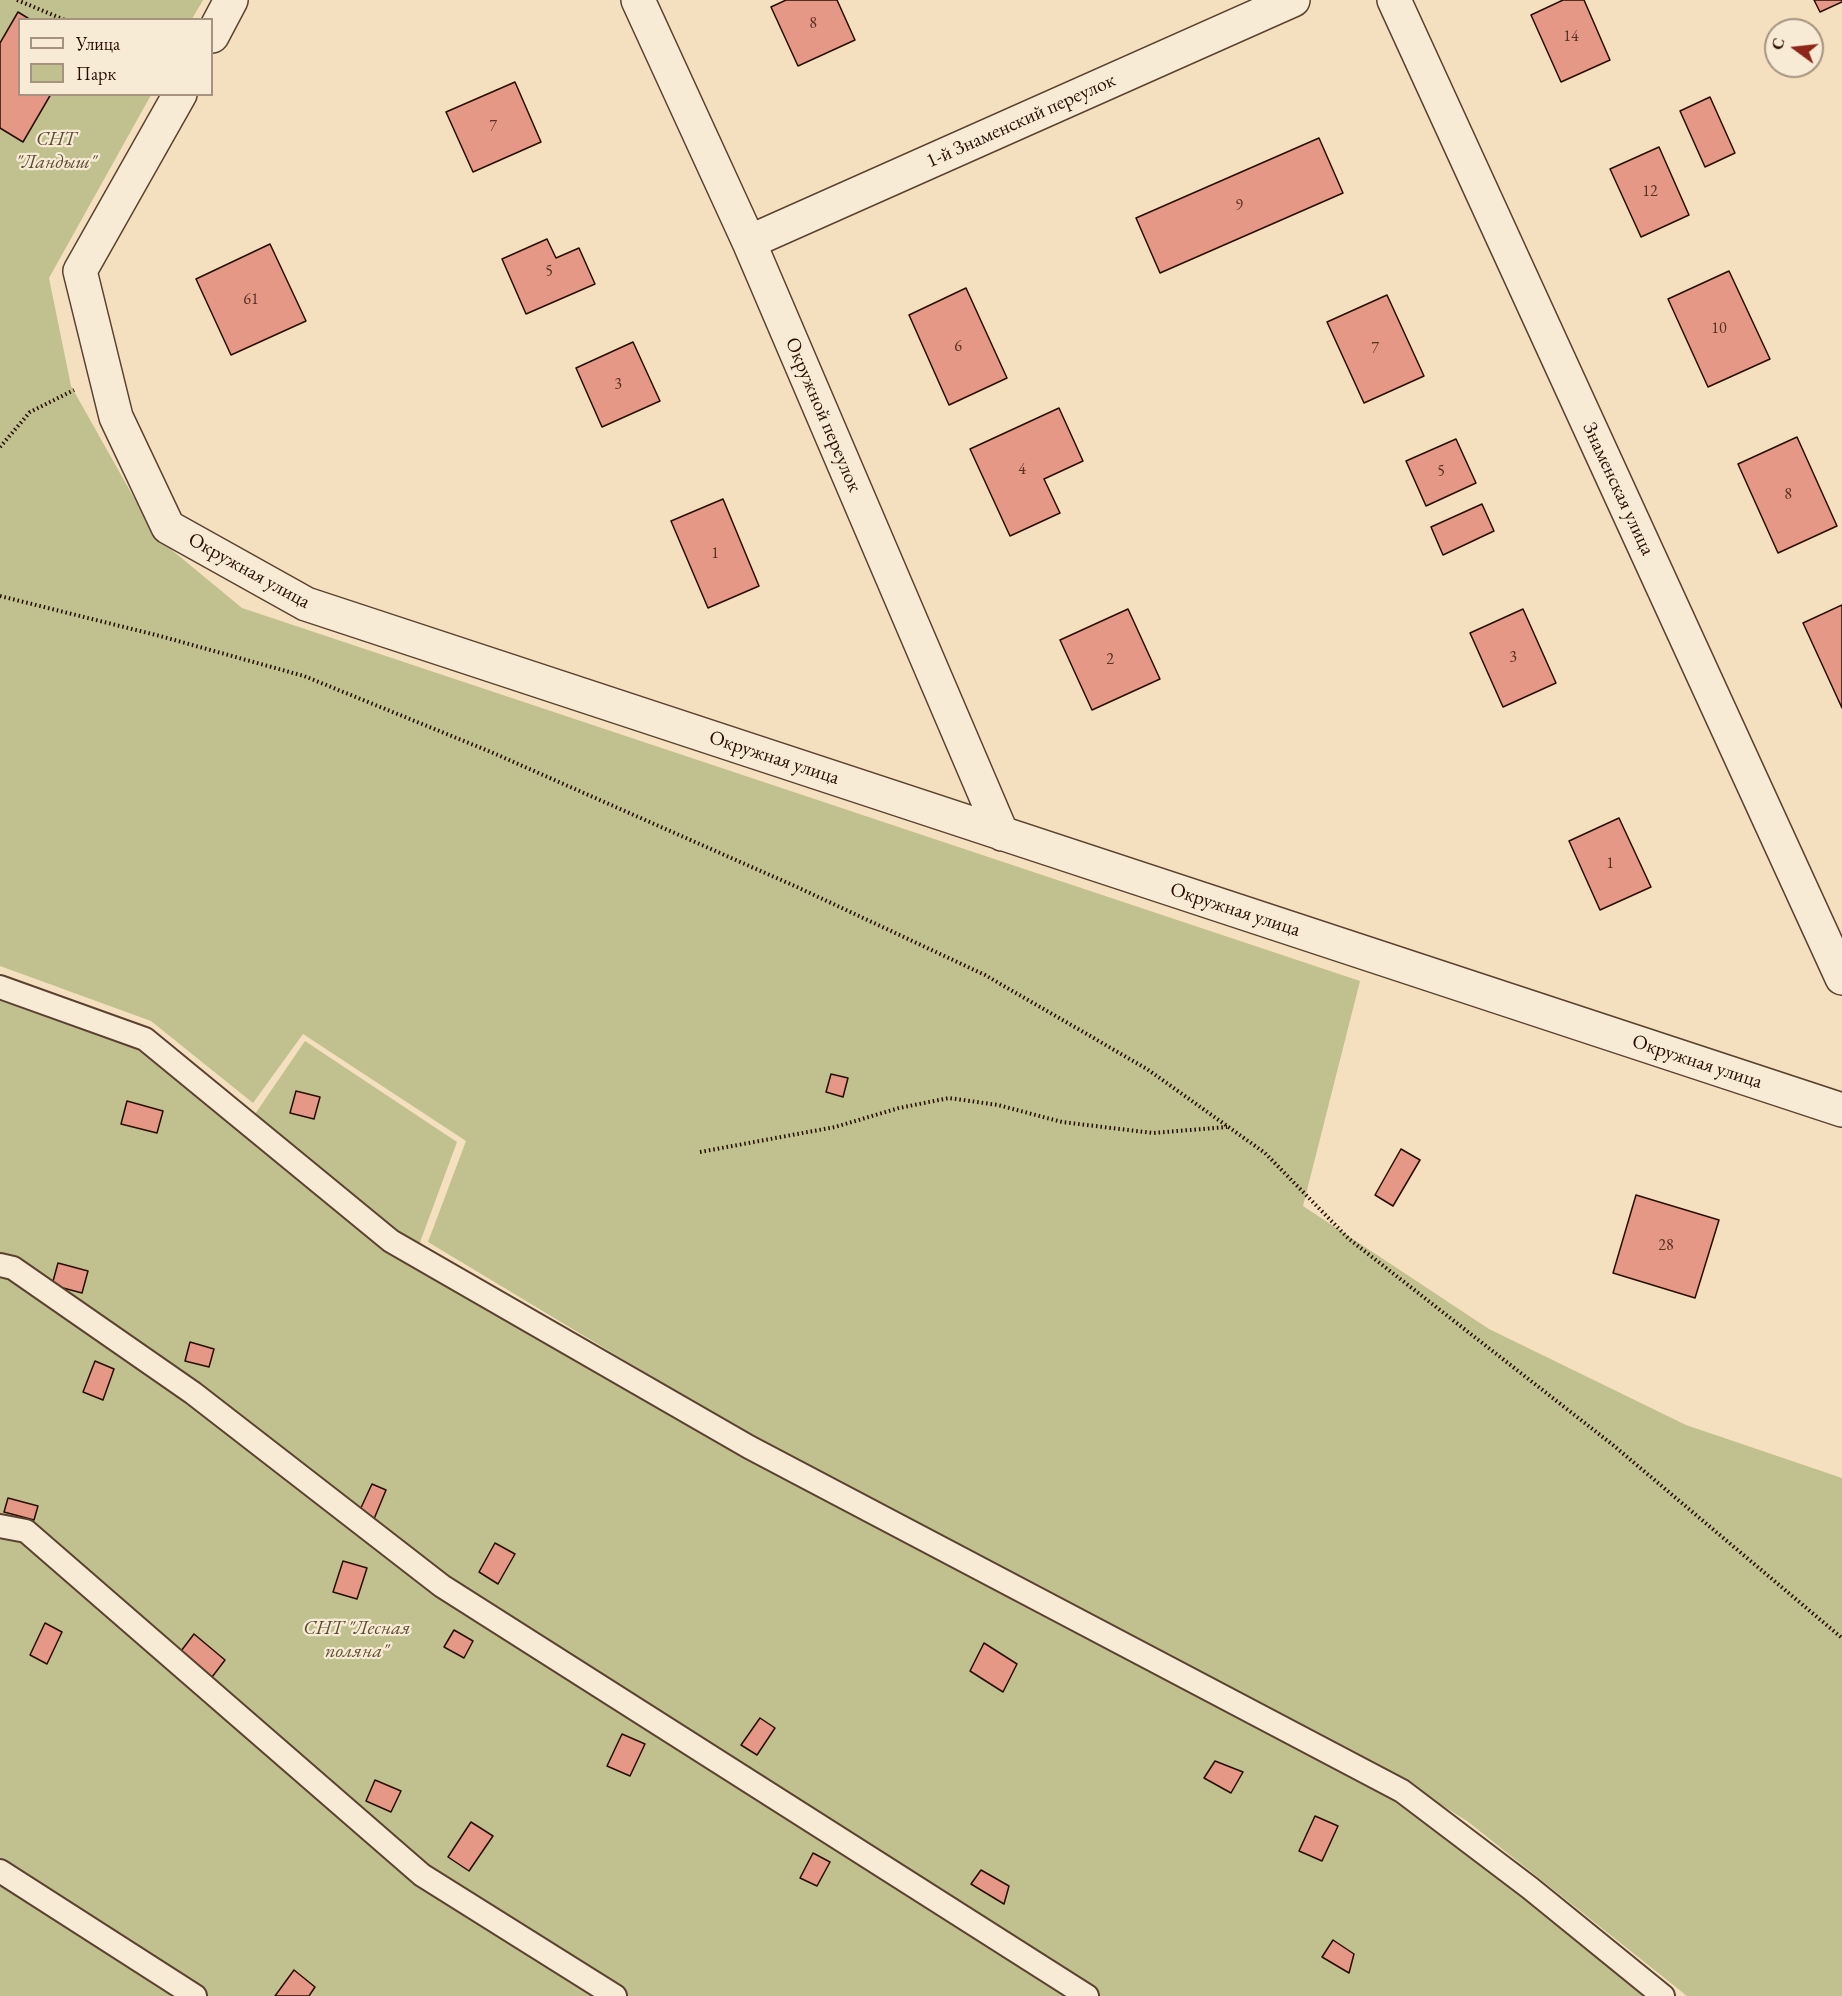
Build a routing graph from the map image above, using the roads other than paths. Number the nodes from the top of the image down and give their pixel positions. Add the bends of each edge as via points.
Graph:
1 (231, 0) edge
2 (638, 0) edge
3 (1293, 0) edge
4 (1394, 0) edge
5 (213, 34) edge
6 (179, 96) edge
7 (749, 242) junction
8 (1002, 834) junction
9 (1842, 978) edge
10 (0, 987) edge
11 (1842, 1110) edge
12 (0, 1265) edge
13 (0, 1526) edge
14 (0, 1871) edge
15 (195, 1996) edge
16 (615, 1996) edge
17 (1087, 1996) edge
18 (1663, 1996) edge

1 - 5 street
2 - 7 street, Окружной переулок
3 - 7 street, 1-й Знаменский переулок
4 - 9 street, Знаменская улица
6 - 8 street, Окружная улица via 80,271 116,417 168,526 306,604
7 - 8 street, Окружной переулок
8 - 11 street, Окружная улица
10 - 18 lane via 145,1039 391,1241 749,1447 1402,1791
12 - 17 lane via 13,1268 193,1393 442,1586
13 - 16 lane via 26,1531 422,1875
14 - 15 lane

